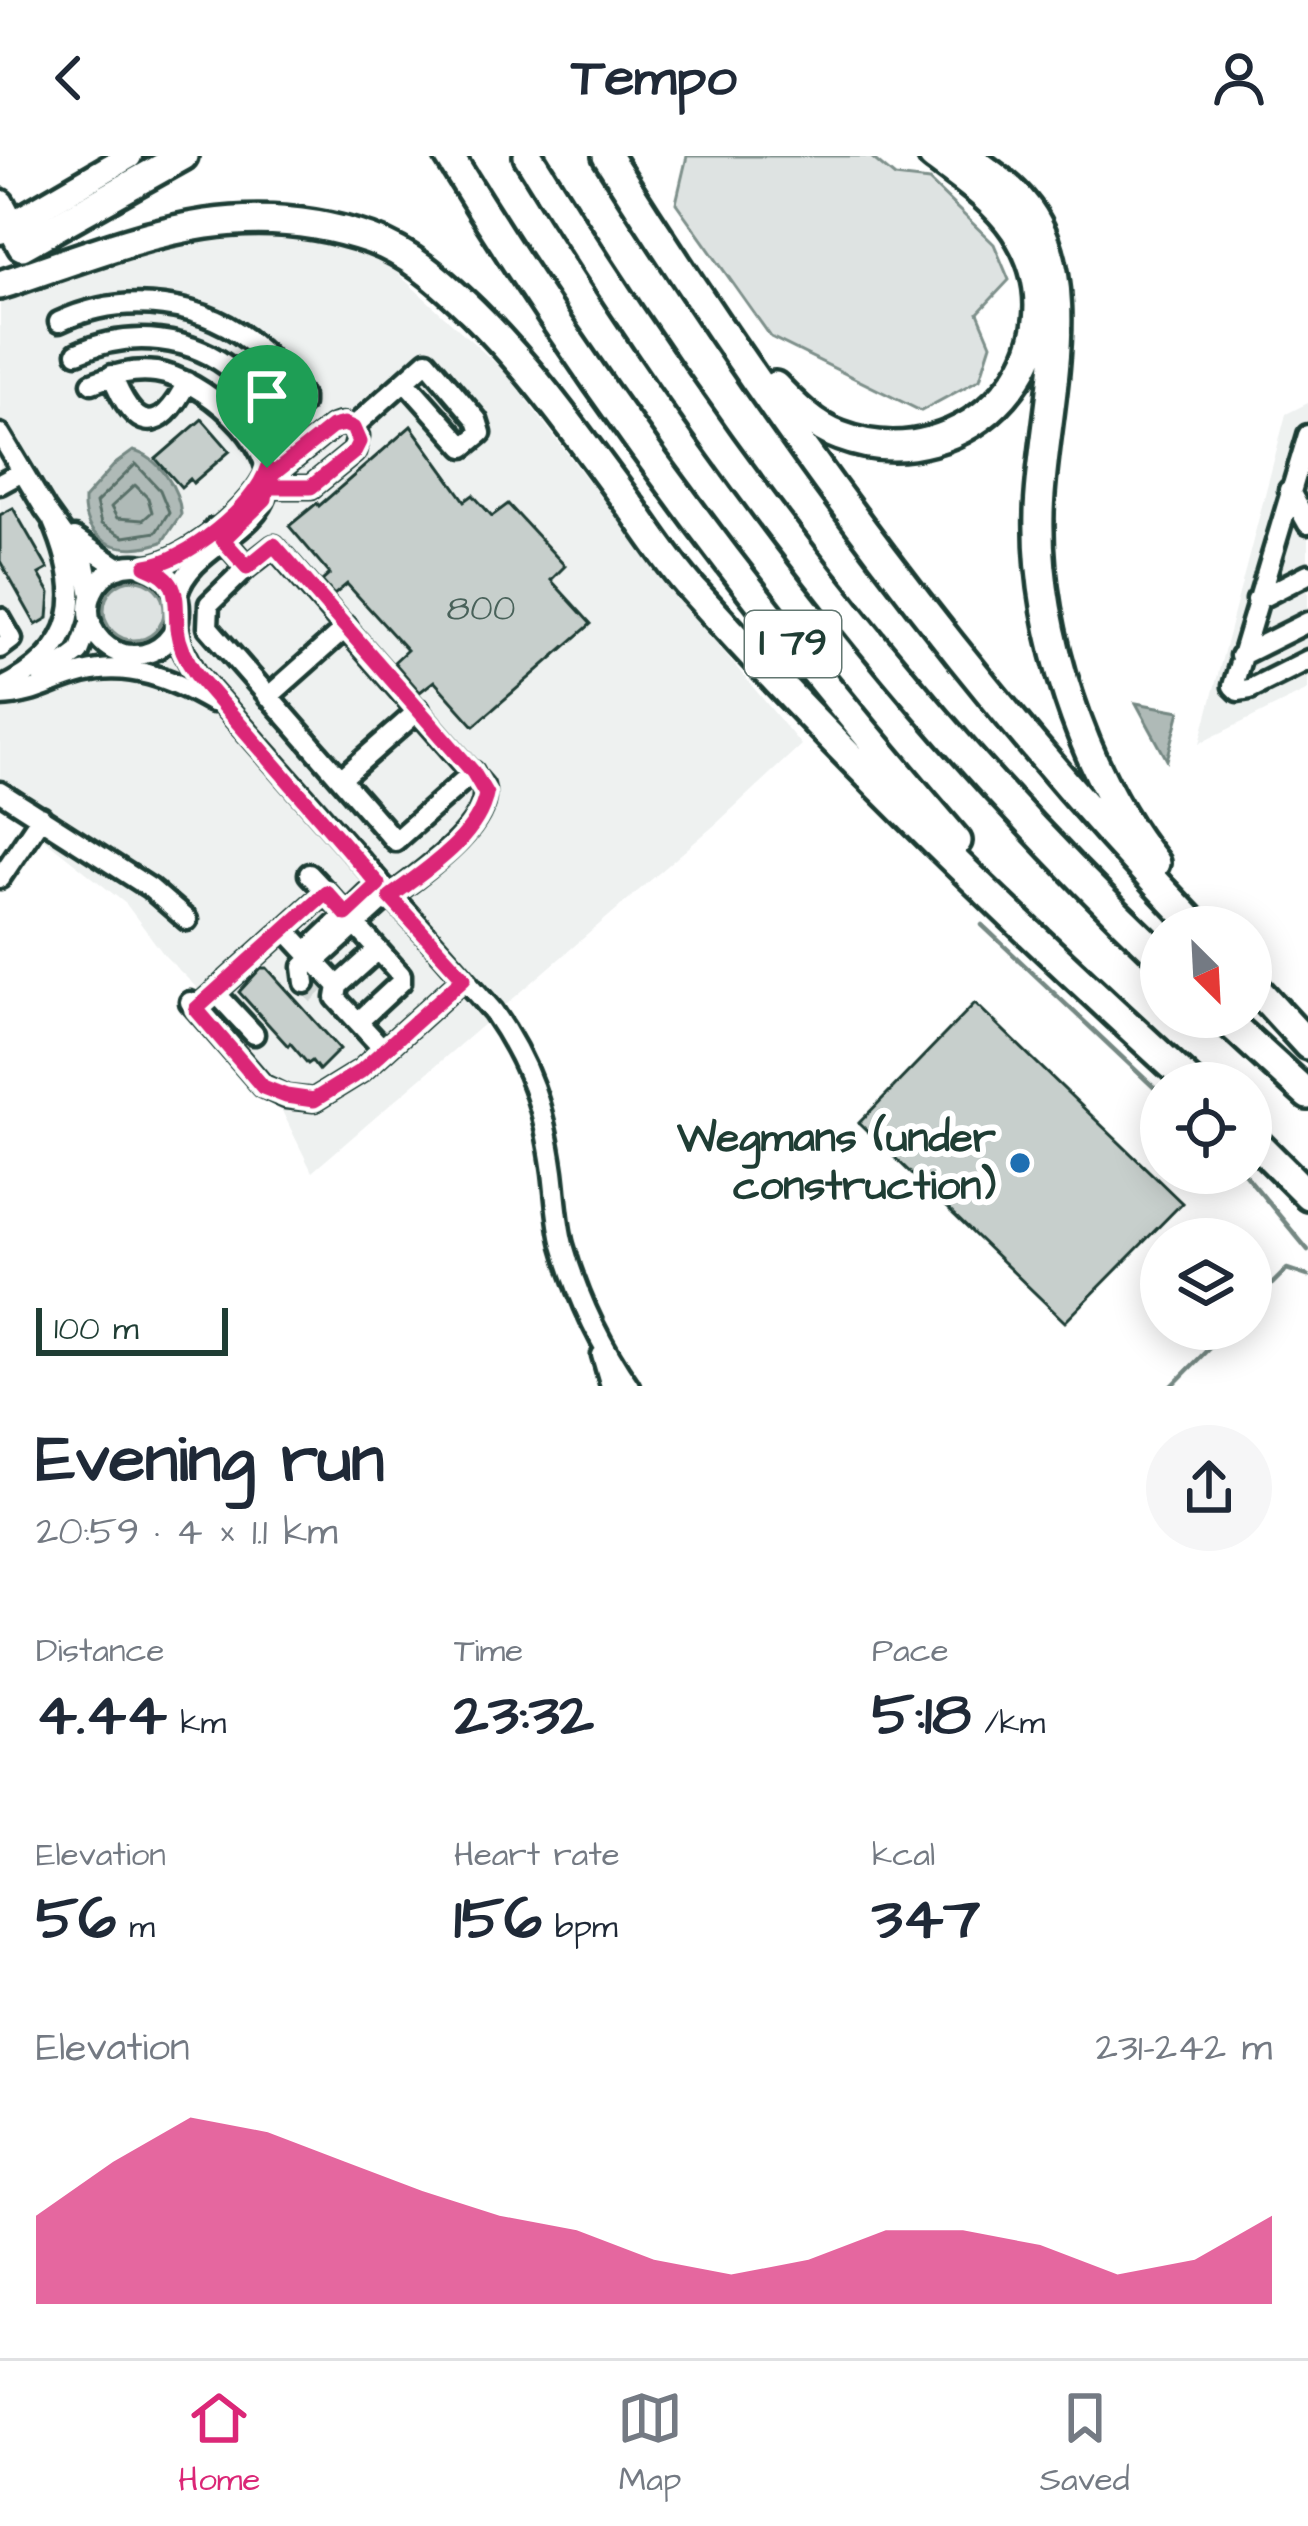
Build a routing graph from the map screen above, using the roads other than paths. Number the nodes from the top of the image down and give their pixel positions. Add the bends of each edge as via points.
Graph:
1 (129, 156) edge
2 (183, 156) edge
3 (449, 156) edge
4 (528, 156) edge
5 (607, 156) edge
6 (933, 156) edge
7 (967, 156) edge
8 (6, 233) edge
9 (669, 254) junction
10 (0, 285) edge
11 (59, 322) dead end
12 (77, 353) dead end
13 (112, 375) junction
14 (187, 382) junction
15 (405, 382) junction
16 (92, 383) dead end
17 (281, 422) junction
18 (353, 428) junction
19 (0, 434) edge
20 (1308, 435) edge
21 (256, 444) junction
22 (22, 472) junction
23 (268, 478) junction
24 (1296, 482) edge
25 (0, 484) edge
26 (1306, 516) edge
27 (52, 519) junction
28 (219, 535) junction
29 (146, 566) junction
30 (247, 567) junction
31 (119, 568) junction
32 (1308, 574) edge
33 (176, 595) junction
34 (92, 597) junction
35 (1257, 600) junction
36 (0, 618) edge
37 (91, 621) junction
38 (1308, 622) edge
39 (176, 624) junction
40 (347, 627) junction
41 (0, 648) edge
42 (115, 650) junction
43 (146, 653) junction
44 (1240, 656) junction
45 (1308, 659) edge
46 (196, 674) junction
47 (0, 694) edge
48 (268, 697) junction
49 (419, 710) junction
50 (226, 711) junction
51 (473, 772) junction
52 (341, 779) junction
53 (0, 792) edge
54 (41, 817) junction
55 (309, 874) dead end
56 (0, 878) edge
57 (326, 892) junction
58 (386, 892) junction
59 (1180, 906) edge
60 (1187, 906) edge
61 (351, 919) junction
62 (187, 920) dead end
63 (285, 929) junction
64 (1140, 937) edge
65 (378, 950) junction
66 (311, 957) junction
67 (464, 978) junction
68 (305, 983) dead end
69 (215, 992) junction
70 (332, 995) junction
71 (1272, 1006) edge
72 (358, 1022) junction
73 (254, 1034) dead end
74 (1246, 1038) edge
75 (1308, 1045) edge
76 (384, 1050) junction
77 (1170, 1062) edge
78 (1172, 1062) edge
79 (1308, 1095) edge
80 (1272, 1159) edge
81 (1308, 1195) edge
82 (602, 1345) junction
83 (606, 1379) edge
84 (629, 1386) edge

1 - 8 main road
2 - 8 highway
3 - 78 highway, I 79 via 633,435 846,712 982,869
4 - 64 highway, I 79 via 651,349 818,576 1068,866
5 - 9 highway
6 - 9 highway via 1016,231 1034,271 1040,316 1027,361 1002,399 927,443 869,445 836,435 794,406
7 - 60 highway via 1024,203 1058,280 1039,514 1042,580 1061,668 1121,811
9 - 59 highway via 902,580 1131,859
10 - 77 highway via 231,218 320,224 413,260 521,360 689,586 799,704 1048,953
11 - 17 street via 133,304 221,322 259,348 302,398
12 - 17 street via 132,338 170,340 235,372
13 - 14 street via 160,373
13 - 14 street via 122,400 148,420 174,410
13 - 16 street
14 - 21 street via 214,398
15 - 15 street via 428,361 481,433 464,448
15 - 18 street
17 - 21 street
18 - 23 street via 332,427
18 - 23 street via 354,452 315,485
19 - 22 street
20 - 24 street
21 - 23 street
22 - 25 street
22 - 27 street
23 - 28 street via 256,511
24 - 26 street
24 - 35 street
27 - 31 street
27 - 34 street via 85,565
27 - 47 street via 73,606 58,647
28 - 29 street
28 - 30 street
28 - 33 street
29 - 31 street
29 - 33 street
30 - 40 street via 274,545
30 - 48 street via 206,616
31 - 34 street
32 - 35 street
33 - 39 street
34 - 37 street
35 - 44 street
36 - 41 street via 12,640
37 - 42 street
37 - 47 street via 79,652 63,665
38 - 44 street
39 - 43 street
39 - 46 street
40 - 48 street
40 - 49 street
42 - 43 street
42 - 47 street via 25,692
43 - 46 street
44 - 45 street via 1233,682 1242,692
46 - 50 street
47 - 50 street via 27,695 80,673 134,670
48 - 52 street
49 - 51 street
49 - 52 street
50 - 58 street
51 - 52 street via 395,841
51 - 58 street via 486,794 478,818
53 - 54 street
54 - 56 street
54 - 62 street
55 - 57 street
57 - 61 street
57 - 63 street
58 - 61 street
58 - 67 street
61 - 65 street
61 - 66 street
63 - 66 street
63 - 69 street
65 - 70 street
65 - 72 street via 401,982
66 - 68 street via 302,967
66 - 70 street
67 - 76 street
67 - 82 street via 531,1074 562,1242
69 - 73 street
69 - 76 street via 193,1006 263,1087 286,1096 314,1100
70 - 72 street
71 - 75 highway
72 - 76 street
74 - 79 highway
80 - 81 highway
82 - 83 street
82 - 84 street

